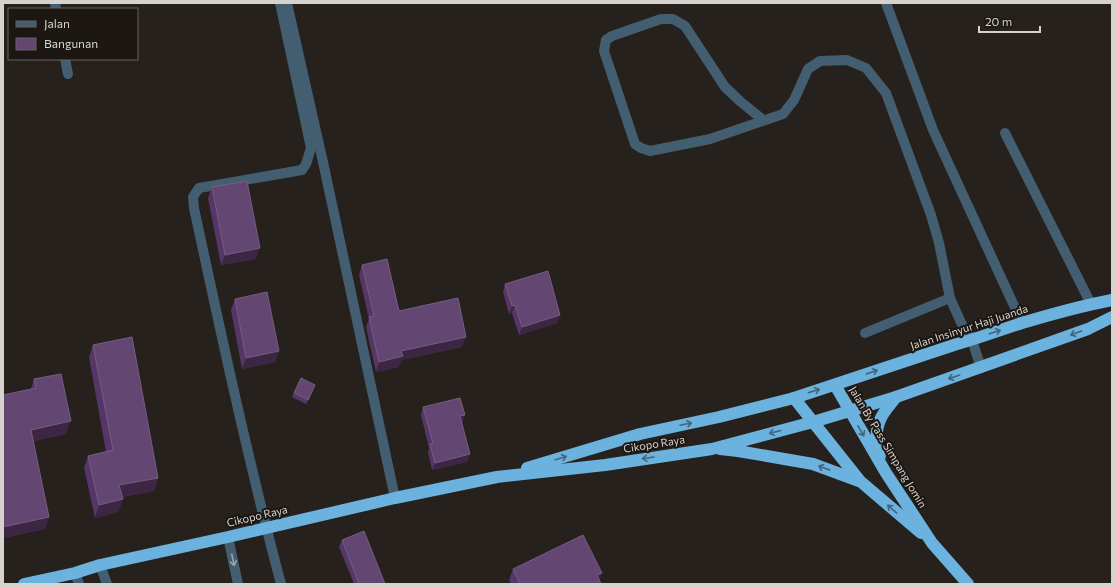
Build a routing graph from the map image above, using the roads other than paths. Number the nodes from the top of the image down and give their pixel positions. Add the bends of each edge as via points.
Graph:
1 (280, 3) edge
2 (287, 3) edge
3 (886, 3) edge
4 (65, 60) edge
5 (68, 74) dead end
6 (764, 120) junction
7 (1005, 133) dead end
8 (950, 298) junction
9 (1112, 300) edge
10 (1091, 304) junction
11 (1112, 317) edge
12 (1022, 323) junction
13 (865, 333) dead end
14 (972, 340) junction
15 (981, 368) junction
16 (835, 385) junction
17 (896, 397) junction
18 (794, 398) junction
19 (850, 412) junction
20 (813, 422) junction
21 (712, 448) junction
22 (886, 473) junction
23 (497, 477) junction
24 (860, 481) junction
25 (395, 498) junction
26 (266, 527) junction
27 (228, 537) junction
28 (932, 543) junction
29 (100, 565) junction
30 (77, 578) edge
31 (24, 584) edge
32 (107, 584) edge
33 (238, 584) edge
34 (281, 584) edge
35 (968, 584) edge

1 - 26 street via 311,148 306,164 302,170 198,188 193,197 222,339
2 - 25 street
3 - 12 street via 933,130
4 - 5 street
6 - 6 street via 725,87 685,26 673,19 661,18 606,40 604,51 635,144 642,148 650,150 710,140
6 - 8 street via 783,114 794,100 808,69 820,61 847,60 866,68 886,93 939,243
7 - 10 street
8 - 13 street
8 - 14 street
9 - 10 highway, Jalan Insinyur Haji Juanda
10 - 12 highway, Jalan Insinyur Haji Juanda
11 -> 15 highway via 1088,329
14 -> 12 highway, Jalan Insinyur Haji Juanda
14 - 15 street
16 -> 14 highway, Jalan Insinyur Haji Juanda
15 -> 17 highway
18 -> 16 highway, Jalan Insinyur Haji Juanda
16 - 19 highway, Jalan By Pass Simpang Jomin
17 - 19 highway
17 - 22 highway via 881,417 876,439
18 - 20 highway, Jalan By Pass Simpang Jomin
23 -> 18 highway, Cikopo Raya via 640,434
19 - 20 highway, Cikopo Raya
19 -> 22 highway, Jalan By Pass Simpang Jomin
20 -> 21 highway, Cikopo Raya
20 - 24 highway, Jalan By Pass Simpang Jomin
21 -> 23 highway, Cikopo Raya via 605,465
24 -> 21 highway via 813,464
22 - 28 highway, Jalan By Pass Simpang Jomin
23 - 25 highway, Cikopo Raya
28 -> 24 highway, Jalan By Pass Simpang Jomin
25 - 26 highway, Cikopo Raya
26 - 27 highway, Cikopo Raya
26 - 34 street
27 - 29 highway, Cikopo Raya
27 -> 33 street
28 - 35 highway, Jalan By Pass Simpang Jomin
29 - 30 highway, Cikopo Raya
29 - 32 street
30 - 31 highway, Cikopo Raya

